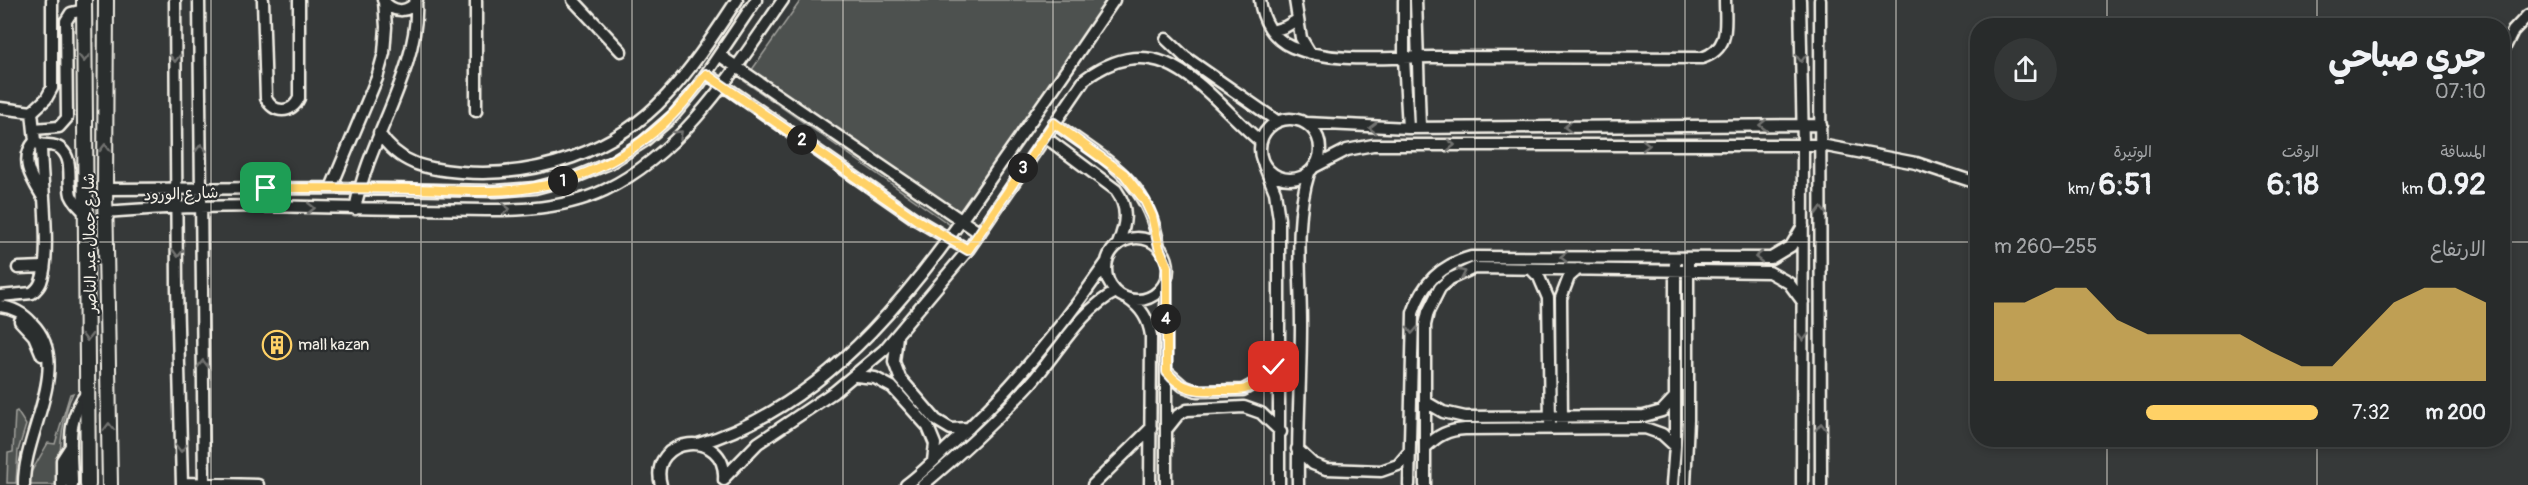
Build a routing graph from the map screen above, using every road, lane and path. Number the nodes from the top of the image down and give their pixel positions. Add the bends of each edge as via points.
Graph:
1 (52, 0) edge
2 (106, 0) edge
3 (175, 0) edge
4 (199, 0) edge
5 (263, 0) edge
6 (299, 0) edge
7 (476, 0) edge
8 (573, 0) edge
9 (737, 0) edge
10 (756, 0) edge
11 (783, 0) edge
12 (1114, 0) edge
13 (1260, 0) edge
14 (1295, 0) edge
15 (1404, 0) edge
16 (1416, 0) edge
17 (1725, 0) edge
18 (1800, 0) edge
19 (1820, 0) edge
20 (383, 1) edge
21 (416, 1) edge
22 (84, 5) edge
23 (2528, 15) edge
24 (1297, 20) junction
25 (1272, 31) junction
26 (2510, 37) edge
27 (1166, 39) dead end
28 (621, 51) dead end
29 (1310, 53) junction
30 (719, 55) junction
31 (1417, 57) junction
32 (1404, 58) junction
33 (737, 66) junction
34 (706, 74) junction
35 (723, 85) junction
36 (0, 108) edge
37 (32, 111) junction
38 (476, 111) dead end
39 (1277, 121) junction
40 (1054, 123) junction
41 (1306, 123) junction
42 (1802, 125) junction
43 (1821, 125) junction
44 (1407, 128) junction
45 (1420, 128) junction
46 (34, 129) junction
47 (379, 133) junction
48 (1045, 137) junction
49 (1260, 141) junction
50 (38, 143) junction
51 (1803, 146) junction
52 (1821, 146) junction
53 (1264, 165) junction
54 (1311, 170) junction
55 (1970, 181) edge
56 (177, 188) junction
57 (201, 188) junction
58 (331, 188) junction
59 (359, 188) junction
60 (105, 189) junction
61 (201, 206) junction
62 (178, 208) junction
63 (355, 209) junction
64 (86, 213) junction
65 (105, 213) junction
66 (962, 221) junction
67 (1803, 226) junction
68 (980, 233) junction
69 (950, 239) junction
70 (1118, 244) junction
71 (1159, 247) junction
72 (968, 250) junction
73 (1675, 257) junction
74 (1688, 257) junction
75 (1106, 263) junction
76 (44, 267) junction
77 (18, 268) dead end
78 (1531, 268) junction
79 (1578, 269) junction
80 (1675, 270) junction
81 (1688, 270) junction
82 (1166, 278) junction
83 (1116, 292) junction
84 (0, 296) edge
85 (1128, 299) junction
86 (1803, 302) junction
87 (0, 306) edge
88 (0, 313) edge
89 (897, 336) junction
90 (1280, 359) junction
91 (1167, 372) junction
92 (856, 376) junction
93 (88, 391) junction
94 (1675, 397) junction
95 (1426, 402) junction
96 (1556, 417) junction
97 (969, 428) junction
98 (1150, 428) junction
99 (1556, 428) junction
100 (1166, 430) junction
101 (1281, 432) junction
102 (698, 444) junction
103 (71, 446) junction
104 (1675, 446) junction
105 (1426, 447) junction
106 (1297, 449) junction
107 (1409, 451) junction
108 (933, 461) junction
109 (723, 482) edge
110 (182, 484) edge
111 (204, 484) edge
112 (22, 485) edge
113 (62, 485) edge
114 (72, 485) edge
115 (88, 485) edge
116 (110, 485) edge
117 (258, 485) edge
118 (661, 485) edge
119 (906, 485) edge
120 (923, 485) edge
121 (1093, 485) edge
122 (1150, 485) edge
123 (1166, 485) edge
124 (1279, 485) edge
125 (1298, 485) edge
126 (1409, 485) edge
127 (1425, 485) edge
128 (1672, 485) edge
129 (1684, 485) edge
130 (1803, 485) edge
131 (1821, 485) edge

1 - 37 street via 53,83 46,99
60 -> 2 main road, شارع جمال عبد الناصر
3 -> 56 street
57 -> 4 street
5 - 6 street via 266,98 272,107 282,111 293,107 299,98
7 - 38 street
8 - 28 street
9 - 47 street via 696,61 661,101 628,129 572,158 510,172 446,171 400,158
10 - 30 street, شارع الورود
11 - 33 street, شارع الورود
12 - 66 street
13 - 25 street via 1263,17
14 - 24 street
15 - 32 street
16 - 31 street
17 - 31 street via 1724,39 1712,55 1702,58
18 -> 42 street
19 - 43 street
20 - 21 street via 402,11
20 - 58 street via 384,53
21 - 47 street via 417,19 408,60
22 - 46 street via 66,21 67,118 59,127
22 -> 64 main road, شارع جمال عبد الناصر
23 - 26 street
24 - 25 street
24 - 29 street
25 - 29 street via 1284,43
27 - 39 street via 1185,57
29 - 32 street
30 - 33 street
30 - 34 street, شارع الورود
31 - 32 street
31 - 45 street
32 - 44 street
33 - 35 street, شارع الورود
33 - 66 street
34 - 35 street
34 - 59 street, شارع الورود via 673,116 643,142 610,163 573,178 535,188 496,191
63 -> 35 street, شارع الورود via 521,209 579,200 630,175 688,126
35 - 69 street
36 - 37 street
37 - 46 street
39 - 41 street via 1292,118
39 - 49 street via 1266,129
40 - 48 street
40 - 49 street via 1085,79 1096,71 1121,61 1148,58 1171,63
40 - 71 street via 1136,187 1152,216
44 -> 41 street
41 - 54 street via 1316,133 1320,147
42 - 43 street
42 -> 45 street
42 - 51 street
43 - 52 street
44 - 45 street
46 - 50 street
47 - 59 street
48 - 68 street
48 - 70 street via 1116,190 1122,199 1126,222
49 - 53 street
50 - 64 street via 53,145 64,152 71,195
50 - 76 street via 28,151 27,168 42,196
51 - 52 street
54 -> 51 street via 1347,150 1373,145
51 - 67 street
52 - 55 street via 1916,163
131 -> 52 street
53 - 54 street via 1285,179
53 - 90 street via 1275,192 1279,219
54 - 106 street via 1300,220
56 - 57 street, شارع الورود
56 - 60 street, شارع الورود
56 - 62 street
57 - 58 street, شارع الورود
57 - 61 street
58 - 59 street, شارع الورود
59 - 63 street
60 - 65 main road, شارع جمال عبد الناصر
61 - 62 street, شارع الورود
61 -> 63 street, شارع الورود
111 -> 61 street
62 - 65 street, شارع الورود
62 -> 110 street
64 -> 93 main road, شارع جمال عبد الناصر
116 -> 65 main road, شارع جمال عبد الناصر
66 - 68 street
66 - 69 street
67 -> 74 street via 1791,246 1771,258
67 - 86 street
68 - 72 street
69 - 72 street
69 - 102 street via 898,303 837,364 746,426
70 - 71 street via 1139,238
70 - 75 street
71 - 82 street via 1166,259
72 - 89 street
73 - 74 street
73 - 80 street
73 -> 107 street via 1471,257 1444,267 1424,287 1413,313
74 - 81 street
75 - 83 street via 1107,279
75 - 97 street via 1035,358
76 - 77 street
76 - 84 street via 40,285 32,293
78 - 79 street
95 -> 78 street via 1425,325 1440,288 1461,272 1474,268
78 - 96 street via 1548,298
79 - 80 street
79 - 96 street via 1563,287 1561,298
80 - 81 street
80 - 94 street
81 - 86 street via 1769,272 1789,283
81 - 129 street
82 - 85 street via 1151,297
82 - 91 street
83 - 85 street
83 - 120 street via 1089,310 1014,401
85 - 98 street via 1142,310 1150,327
86 -> 130 street
87 - 112 street via 17,311 37,327 50,361
88 - 112 street via 24,324 38,343 42,357 43,376 23,454
89 - 92 street
89 - 97 street via 894,362 900,378 936,420 951,429
90 - 91 street via 1261,381 1243,390 1197,391 1183,386
90 - 101 street
91 - 100 street
92 - 108 street via 875,378 892,387 928,427 935,444
92 - 109 street via 758,443
93 - 103 street via 72,418
93 - 115 main road, شارع جمال عبد الناصر
94 - 96 street via 1662,411 1644,416
94 - 104 street
95 - 96 street via 1458,416
95 - 105 street
96 - 99 street
97 - 108 street
98 - 121 street
98 - 122 street
99 - 104 street via 1645,428 1662,434
99 - 105 street via 1452,429
100 - 101 street via 1187,411 1244,407 1262,413
100 - 123 street
101 - 124 street
102 - 109 street via 717,456 723,466
102 - 118 street via 680,445 666,456 659,472
103 - 113 street via 62,460
103 - 114 street
104 - 128 street
105 - 127 street
106 - 107 street via 1313,464 1326,469 1381,471 1398,465
106 - 125 street
107 - 126 street
108 - 119 street
110 - 111 street
111 - 117 street

